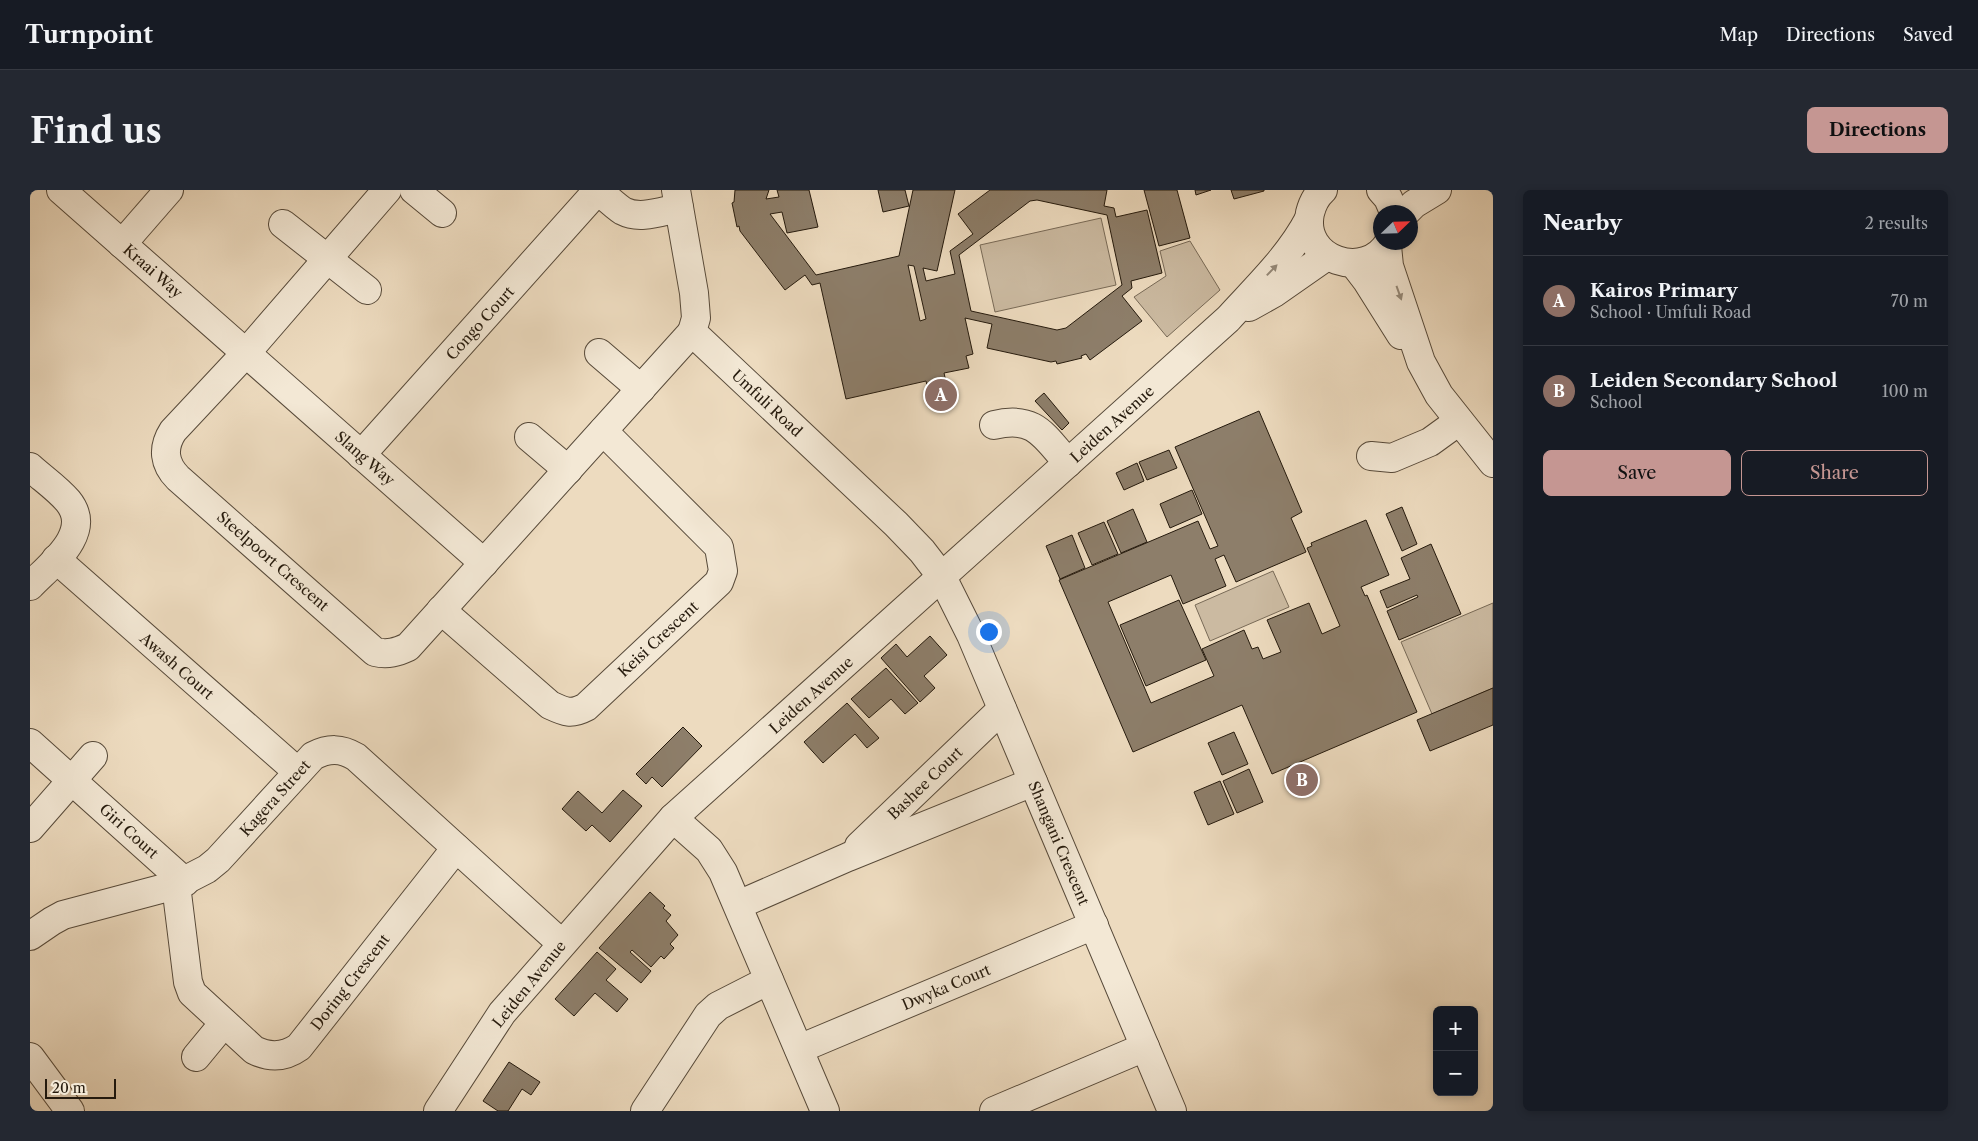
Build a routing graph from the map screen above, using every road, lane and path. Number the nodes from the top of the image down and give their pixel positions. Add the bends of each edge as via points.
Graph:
1 (60, 190) edge
2 (169, 190) edge
3 (388, 190) edge
4 (414, 190) edge
5 (598, 190) edge
6 (1381, 190) edge
7 (1436, 190) edge
8 (1321, 191) edge
9 (677, 199) edge
10 (1391, 205) edge
11 (1413, 205) edge
12 (442, 213) dead end
13 (1309, 219) junction
14 (283, 224) dead end
15 (122, 244) junction
16 (1383, 250) edge
17 (1389, 250) edge
18 (1327, 256) junction
19 (327, 259) junction
20 (1354, 264) junction
21 (366, 290) dead end
22 (1228, 319) junction
23 (692, 332) junction
24 (246, 353) junction
25 (599, 353) dead end
26 (1422, 362) junction
27 (641, 389) junction
28 (1459, 421) junction
29 (994, 425) dead end
30 (603, 431) junction
31 (529, 437) dead end
32 (361, 455) junction
33 (1371, 456) dead end
34 (1493, 462) edge
35 (1068, 463) junction
36 (30, 467) edge
37 (568, 470) junction
38 (56, 559) junction
39 (484, 563) junction
40 (942, 577) junction
41 (30, 586) edge
42 (441, 610) junction
43 (1002, 709) junction
44 (30, 743) edge
45 (93, 756) dead end
46 (298, 772) junction
47 (72, 780) junction
48 (1033, 782) junction
49 (673, 818) junction
50 (30, 828) edge
51 (456, 848) junction
52 (848, 857) junction
53 (181, 883) junction
54 (738, 905) junction
55 (1094, 925) junction
56 (30, 936) edge
57 (561, 943) junction
58 (769, 980) junction
59 (224, 1023) junction
60 (1145, 1047) junction
61 (799, 1050) junction
62 (30, 1057) edge
63 (196, 1057) dead end
64 (30, 1079) edge
65 (652, 1107) edge
66 (70, 1111) edge
67 (438, 1111) edge
68 (825, 1111) edge
69 (994, 1111) edge
70 (1172, 1111) edge

1 - 15 street, Kraai Way
2 - 15 street
3 - 19 street, Steelpoort Crescent
4 - 12 street
5 - 9 street via 631,214 644,215
5 - 32 street, Congo Court
6 - 10 street
7 - 11 street
8 - 13 street, Leiden Avenue via 1312,205
9 - 23 street via 694,293 696,318
13 - 18 street via 1315,243
22 -> 13 street, Leiden Avenue via 1283,258
14 - 19 street
15 - 24 street, Kraai Way
16 - 20 street via 1366,262
17 -> 26 street via 1390,266
18 - 20 street via 1335,261
18 - 22 street, Leiden Avenue via 1274,293
19 - 21 street
19 - 24 street, Steelpoort Crescent
20 - 26 street via 1405,342
22 - 35 street, Leiden Avenue
23 - 27 street, Steelpoort Crescent
23 - 40 street, Umfuli Road via 896,524
24 - 32 street, Slang Way
24 - 42 street, Steelpoort Crescent via 170,436 166,454 173,473 376,652 392,653 408,647
25 - 27 street
26 - 28 street via 1439,395
27 - 30 street, Steelpoort Crescent
28 - 33 street via 1430,442 1392,458
28 - 34 street
29 - 35 street via 1017,422 1033,427
30 - 37 street, Steelpoort Crescent
30 - 42 street, Keisi Crescent via 719,547 722,571 719,582 576,713 550,705
31 - 37 street
32 - 39 street, Slang Way
35 - 40 street, Leiden Avenue
36 - 38 street via 67,499 74,512 74,535
37 - 39 street, Steelpoort Crescent
38 - 41 street
38 - 46 street, Awash Court
39 - 42 street, Steelpoort Crescent
40 - 43 street, Shangani Crescent
40 - 49 street, Leiden Avenue
43 - 48 street, Shangani Crescent
43 - 52 street, Bashee Court
44 - 47 street, Giri Court
45 - 47 street
46 - 51 street, Kagera Street via 313,756 322,752 348,752
46 - 53 street, Kagera Street via 218,860
47 - 50 street
47 - 53 street, Giri Court
48 - 52 street, Bashee Court
48 - 55 street, Shangani Crescent
49 - 54 street via 710,850
49 - 57 street, Leiden Avenue
51 - 57 street, Kagera Street
51 - 59 street, Doring Crescent via 294,1051 280,1055 262,1054
52 - 54 street, Bashee Court
53 - 56 street, Kagera Street via 63,916
53 - 59 street, Doring Crescent via 188,982 196,997
54 - 58 street
55 - 60 street, Shangani Crescent
55 - 61 street, Dwyka Court
57 - 67 street, Leiden Avenue via 502,1013
58 - 61 street
58 - 65 street via 718,1006 708,1015
59 - 63 street
60 - 69 street
60 - 70 street, Shangani Crescent
61 - 68 street
62 - 66 street
64 - 66 street

